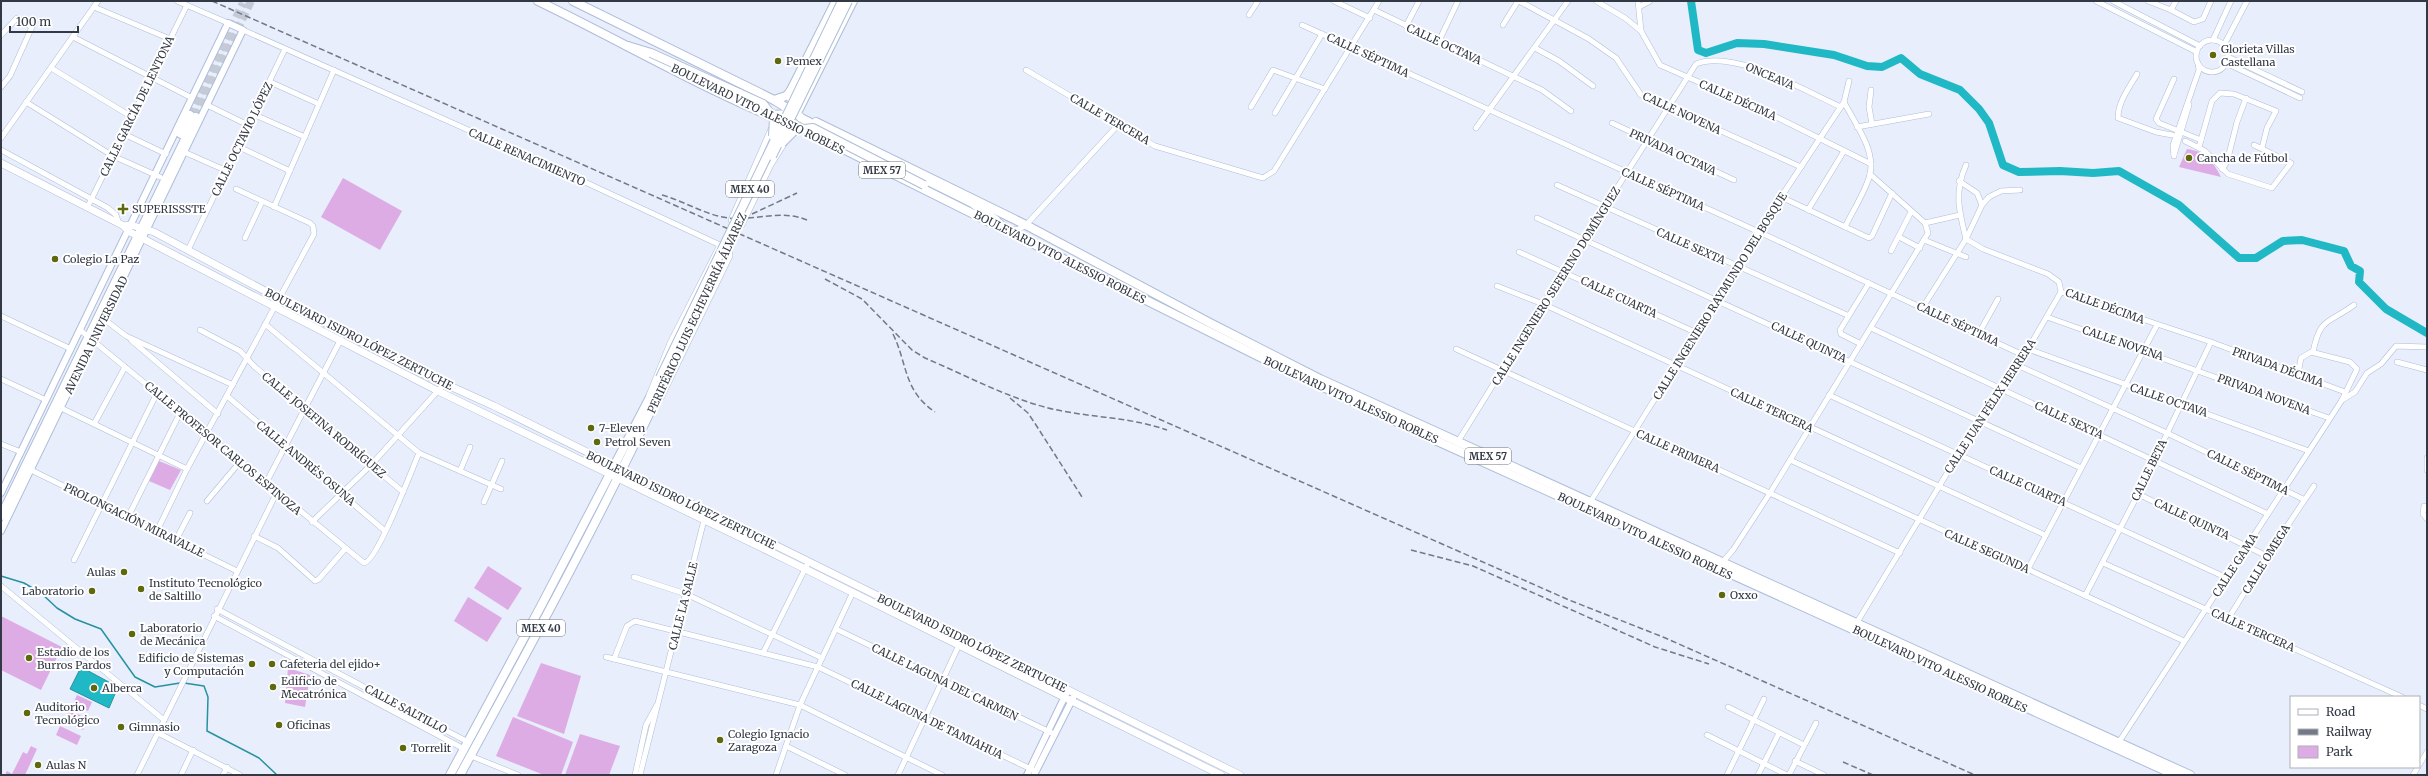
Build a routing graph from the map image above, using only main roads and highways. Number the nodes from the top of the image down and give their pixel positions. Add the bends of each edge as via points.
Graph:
1 (538, 1) edge
2 (573, 1) edge
3 (836, 1) edge
4 (842, 1) edge
5 (848, 1) edge
6 (853, 1) edge
7 (628, 46) junction
8 (790, 92) junction
9 (763, 95) junction
10 (806, 96) junction
11 (774, 100) junction
12 (763, 112) junction
13 (796, 114) junction
14 (776, 120) junction
15 (771, 130) road end
16 (773, 148) junction
17 (1, 163) edge
18 (996, 220) junction
19 (134, 229) junction
20 (1008, 230) junction
21 (1208, 326) junction
22 (662, 380) junction
23 (32, 448) junction
24 (614, 466) junction
25 (623, 470) junction
26 (609, 475) junction
27 (618, 480) junction
28 (1588, 505) junction
29 (1, 507) edge
30 (1, 516) edge
31 (806, 566) junction
32 (885, 604) junction
33 (542, 606) junction
34 (1824, 612) junction
35 (533, 644) junction
36 (496, 712) junction
37 (2117, 745) junction
38 (466, 746) junction
39 (461, 774) edge
40 (450, 775) edge
41 (1221, 775) edge
42 (1240, 775) edge
43 (2175, 775) edge
44 (2190, 775) edge

1 - 7 main road, BOULEVARD VITO ALESSIO ROBLES
2 - 9 main road, BOULEVARD VITO ALESSIO ROBLES
3 - 8 main road
4 - 16 main road, PERIFÉRICO LUIS ECHEVERRÍA ÁLVAREZ / MEX 40, bridge
5 - 16 main road, PERIFÉRICO LUIS ECHEVERRÍA ÁLVAREZ / MEX 40, bridge
6 - 10 main road
7 - 12 main road, BOULEVARD VITO ALESSIO ROBLES
7 - 16 main road, bridge via 651,53 763,104 774,118
8 - 10 main road via 799,98
8 - 11 main road
8 - 13 main road
9 - 11 main road, BOULEVARD VITO ALESSIO ROBLES / MEX 57
9 - 12 main road
10 - 13 main road
11 - 13 main road, BOULEVARD VITO ALESSIO ROBLES / MEX 57
12 - 13 main road
12 - 14 main road, BOULEVARD VITO ALESSIO ROBLES / MEX 57
12 - 15 main road via 770,121
13 - 14 main road
13 - 18 main road via 972,203
13 - 21 main road, BOULEVARD VITO ALESSIO ROBLES / MEX 57 via 836,130 1026,225
14 - 20 main road, BOULEVARD VITO ALESSIO ROBLES / MEX 57 via 807,131
16 - 18 main road, bridge via 795,130 813,128
16 - 22 main road, PERIFÉRICO LUIS ECHEVERRÍA ÁLVAREZ / MEX 40, bridge
17 - 19 main road, BOULEVARD ISIDRO LÓPEZ ZERTUCHE via 87,208
18 - 20 main road
19 - 19 main road, AVENIDA UNIVERSIDAD via 193,116 158,176
19 - 23 main road, AVENIDA UNIVERSIDAD via 87,335
19 - 24 main road, BOULEVARD ISIDRO LÓPEZ ZERTUCHE via 188,250 344,333
19 - 26 main road, BOULEVARD ISIDRO LÓPEZ ZERTUCHE via 340,342
20 - 21 main road, BOULEVARD VITO ALESSIO ROBLES / MEX 57
21 - 28 main road, BOULEVARD VITO ALESSIO ROBLES / MEX 57
22 - 24 main road, PERIFÉRICO LUIS ECHEVERRÍA ÁLVAREZ / MEX 40
22 - 25 main road, PERIFÉRICO LUIS ECHEVERRÍA ÁLVAREZ / MEX 40 via 652,410
23 - 29 main road, AVENIDA UNIVERSIDAD via 18,466
23 - 30 main road, AVENIDA UNIVERSIDAD
24 - 25 main road, BOULEVARD ISIDRO LÓPEZ ZERTUCHE
24 - 26 main road, PERIFÉRICO LUIS ECHEVERRÍA ÁLVAREZ / MEX 40
25 - 27 main road, PERIFÉRICO LUIS ECHEVERRÍA ÁLVAREZ / MEX 40
25 - 31 main road, BOULEVARD ISIDRO LÓPEZ ZERTUCHE
26 - 27 main road, BOULEVARD ISIDRO LÓPEZ ZERTUCHE
26 - 33 main road, PERIFÉRICO LUIS ECHEVERRÍA ÁLVAREZ / MEX 40
27 - 31 main road, BOULEVARD ISIDRO LÓPEZ ZERTUCHE
27 - 35 main road, PERIFÉRICO LUIS ECHEVERRÍA ÁLVAREZ / MEX 40
28 - 34 main road, BOULEVARD VITO ALESSIO ROBLES / MEX 57 via 1723,562
28 - 34 main road, BOULEVARD VITO ALESSIO ROBLES / MEX 57 via 1715,569
31 - 32 main road, BOULEVARD ISIDRO LÓPEZ ZERTUCHE
31 - 32 main road, BOULEVARD ISIDRO LÓPEZ ZERTUCHE via 853,592
32 - 41 main road, BOULEVARD ISIDRO LÓPEZ ZERTUCHE via 959,645
32 - 42 main road, BOULEVARD ISIDRO LÓPEZ ZERTUCHE via 1068,689
33 - 35 main road
33 - 38 main road, PERIFÉRICO LUIS ECHEVERRÍA ÁLVAREZ / MEX 40
34 - 37 main road, BOULEVARD VITO ALESSIO ROBLES / MEX 57
35 - 36 main road, PERIFÉRICO LUIS ECHEVERRÍA ÁLVAREZ / MEX 40
36 - 38 main road
36 - 39 main road, PERIFÉRICO LUIS ECHEVERRÍA ÁLVAREZ / MEX 40
37 - 43 main road, BOULEVARD VITO ALESSIO ROBLES / MEX 57
37 - 44 main road, BOULEVARD VITO ALESSIO ROBLES / MEX 57
38 - 40 main road, PERIFÉRICO LUIS ECHEVERRÍA ÁLVAREZ / MEX 40

